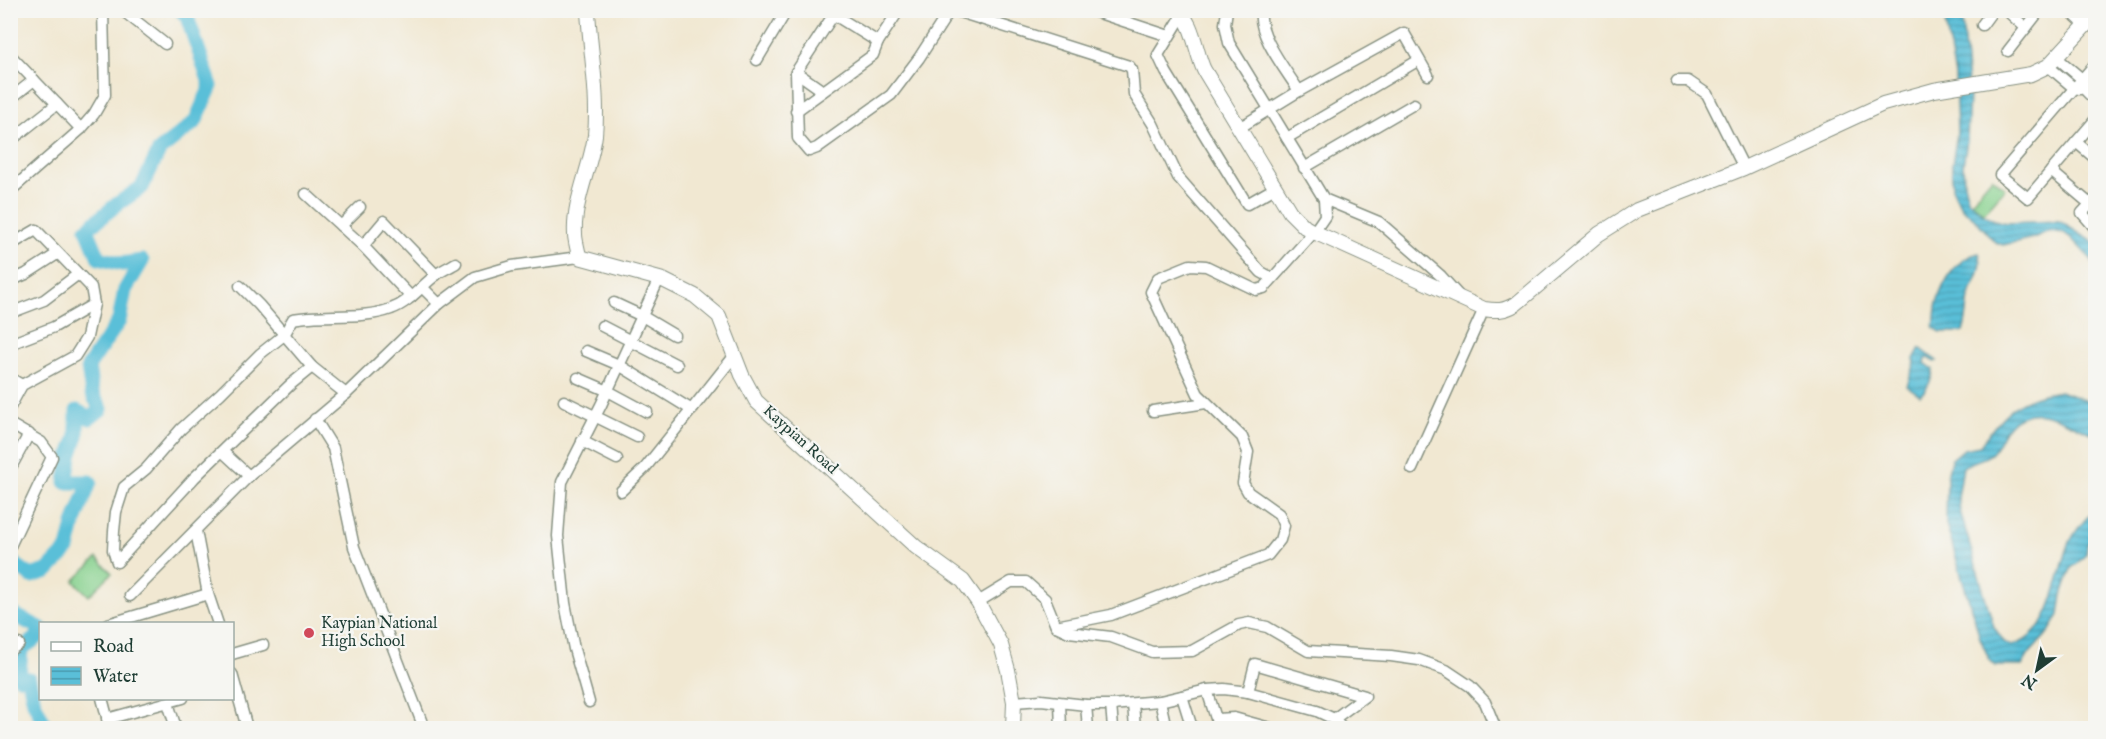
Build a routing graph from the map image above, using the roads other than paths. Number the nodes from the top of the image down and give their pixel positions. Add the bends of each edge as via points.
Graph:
1 (103, 10) edge
2 (122, 10) edge
3 (588, 10) edge
4 (787, 10) edge
5 (899, 10) edge
6 (951, 10) edge
7 (1090, 10) edge
8 (1227, 10) edge
9 (1261, 10) edge
10 (1993, 10) edge
11 (2006, 10) edge
12 (2040, 10) edge
13 (2069, 10) edge
14 (831, 12) edge
15 (1182, 12) edge
16 (2096, 14) edge
17 (1982, 24) dead end
18 (2085, 25) junction
19 (2026, 28) junction
20 (1169, 36) junction
21 (878, 42) junction
22 (165, 44) dead end
23 (2008, 51) dead end
24 (11, 57) edge
25 (757, 60) dead end
26 (1419, 60) junction
27 (2052, 61) junction
28 (2096, 63) edge
29 (796, 72) junction
30 (1428, 75) dead end
31 (34, 80) junction
32 (2074, 80) junction
33 (1677, 81) dead end
34 (823, 91) junction
35 (1299, 91) junction
36 (10, 99) edge
37 (2096, 100) edge
38 (57, 104) junction
39 (1414, 104) dead end
40 (1270, 108) junction
41 (796, 111) junction
42 (2096, 119) edge
43 (1239, 128) junction
44 (81, 129) junction
45 (1287, 138) junction
46 (10, 141) edge
47 (2076, 142) junction
48 (2096, 159) edge
49 (1304, 168) junction
50 (1744, 168) junction
51 (2051, 171) junction
52 (1275, 188) junction
53 (10, 191) edge
54 (306, 194) dead end
55 (1324, 199) junction
56 (2093, 201) edge
57 (360, 207) dead end
58 (341, 226) junction
59 (2096, 229) edge
60 (1314, 232) junction
61 (10, 245) edge
62 (363, 246) junction
63 (57, 254) junction
64 (579, 257) junction
65 (456, 263) dead end
66 (77, 275) junction
67 (436, 275) junction
68 (1272, 278) junction
69 (659, 279) junction
70 (10, 281) edge
71 (240, 286) dead end
72 (423, 288) junction
73 (411, 297) junction
74 (1460, 298) junction
75 (614, 303) dead end
76 (93, 304) junction
77 (439, 304) junction
78 (1484, 309) junction
79 (10, 313) edge
80 (642, 316) junction
81 (602, 326) dead end
82 (284, 335) junction
83 (674, 335) dead end
84 (632, 340) junction
85 (10, 344) edge
86 (586, 351) dead end
87 (735, 355) junction
88 (619, 365) junction
89 (677, 365) dead end
90 (312, 367) junction
91 (10, 378) edge
92 (578, 378) dead end
93 (22, 385) junction
94 (608, 391) junction
95 (346, 394) junction
96 (564, 400) dead end
97 (1206, 403) junction
98 (10, 407) edge
99 (692, 410) junction
100 (1153, 411) dead end
101 (647, 412) dead end
102 (596, 416) junction
103 (315, 419) junction
104 (10, 424) edge
105 (29, 434) junction
106 (637, 436) dead end
107 (582, 441) junction
108 (223, 452) junction
109 (617, 459) dead end
110 (10, 469) edge
111 (1412, 469) dead end
112 (249, 476) junction
113 (621, 491) dead end
114 (196, 531) junction
115 (10, 546) edge
116 (208, 594) junction
117 (130, 596) dead end
118 (978, 602) junction
119 (115, 622) edge
120 (217, 622) edge
121 (1056, 626) junction
122 (263, 645) dead end
123 (234, 653) edge
124 (234, 684) edge
125 (1207, 690) junction
126 (1248, 692) junction
127 (1182, 696) junction
128 (102, 700) edge
129 (179, 700) edge
130 (1160, 701) junction
131 (589, 702) dead end
132 (1014, 702) junction
133 (168, 703) junction
134 (1060, 704) junction
135 (1133, 704) junction
136 (1086, 705) junction
137 (1111, 705) junction
138 (1334, 719) junction
139 (109, 724) edge
140 (1218, 724) edge
141 (1495, 727) dead end
142 (176, 729) edge
143 (247, 729) edge
144 (424, 729) edge
145 (1013, 729) edge
146 (1061, 729) edge
147 (1088, 729) edge
148 (1113, 729) edge
149 (1135, 729) edge
150 (1166, 729) edge
151 (1192, 729) edge
152 (1270, 729) edge
153 (1344, 729) edge

1 - 44 street via 105,95
2 - 22 street
3 - 64 street via 596,118 574,234
4 - 25 street
5 - 21 street
6 - 41 street via 891,94 817,148 809,151 798,138
6 - 68 street via 1129,66 1134,94 1154,124 1178,177 1261,272
7 - 20 street
8 - 40 street via 1229,43
9 - 35 street via 1264,35
10 - 17 street
11 - 19 street
12 - 19 street
13 - 18 street
14 - 21 street
14 - 29 street
15 - 20 street
15 - 43 street via 1197,57
16 - 18 street
18 - 27 street
19 - 23 street
20 - 52 street via 1158,55 1162,64 1247,204
21 - 34 street via 873,55
24 - 31 street
26 - 30 street
26 - 35 street via 1404,33
26 - 45 street
27 - 32 street
27 - 50 street via 2031,74 1934,90 1883,104
28 - 32 street
29 - 34 street
29 - 41 street
31 - 36 street
31 - 38 street
32 - 37 street
32 - 51 street via 2000,175 2028,198
33 - 50 street via 1688,81 1707,94
34 - 41 street
35 - 40 street
38 - 44 street
38 - 46 street
39 - 49 street
40 - 43 street
40 - 45 street
42 - 47 street
43 - 52 street
44 - 53 street
45 - 49 street
47 - 48 street
47 - 51 street
49 - 55 street
50 - 78 street via 1637,210 1599,234 1516,304 1506,310
51 - 56 street
52 - 60 street via 1290,212
54 - 58 street
55 - 60 street via 1325,216
55 - 74 street via 1379,222 1441,276
56 - 59 street via 2082,213
57 - 58 street
58 - 62 street
60 - 68 street
60 - 74 street
61 - 63 street via 36,230
62 - 67 street via 384,221
62 - 73 street
63 - 66 street
63 - 70 street
64 - 69 street, Kaypian Road
64 - 77 street via 512,266 475,277
65 - 67 street
66 - 76 street via 91,287
66 - 79 street via 44,300
67 - 72 street
68 - 97 street via 1264,288 1256,290 1206,266 1190,265 1158,278 1153,285 1151,292 1198,394
69 - 80 street
69 - 87 street, Kaypian Road via 695,296 719,316
71 - 82 street
72 - 73 street
72 - 77 street
73 - 82 street via 392,309 293,319
74 - 78 street
75 - 80 street
76 - 85 street via 54,327
76 - 93 street via 87,338 75,356
77 - 95 street
78 - 111 street
80 - 83 street
80 - 84 street
81 - 84 street
82 - 90 street
82 - 108 street via 124,487 114,531 117,562
84 - 88 street
84 - 89 street
86 - 88 street
87 - 99 street
87 - 118 street, Kaypian Road via 756,401 916,547 963,581
88 - 94 street
88 - 99 street
90 - 95 street
90 - 108 street
91 - 93 street
92 - 94 street
93 - 98 street
94 - 101 street
94 - 102 street
95 - 103 street
96 - 102 street
97 - 100 street
97 - 121 street via 1242,437 1248,452 1243,483 1248,492 1279,514 1284,526 1280,540 1268,555 1246,564 1111,615
99 - 113 street
102 - 106 street
102 - 107 street
103 - 112 street
103 - 144 street via 333,448 354,547
104 - 105 street
105 - 110 street
105 - 115 street via 52,457
107 - 109 street
107 - 131 street via 562,482 558,536 574,649
108 - 112 street
112 - 114 street
114 - 116 street
114 - 117 street
116 - 119 street
116 - 120 street
118 - 121 street via 1011,582 1026,582 1045,598
118 - 132 street, Kaypian Road via 1001,645
121 - 141 street via 1152,652 1192,651 1249,623 1267,627 1308,651 1419,660 1446,670 1470,686 1485,702
122 - 123 street
124 - 143 street
125 - 126 street
125 - 127 street
125 - 140 street
126 - 138 street
126 - 138 street via 1255,664 1365,696
127 - 130 street
127 - 151 street
128 - 139 street
129 - 133 street
130 - 135 street
130 - 150 street
132 - 134 street via 1041,700
132 - 145 street, Kaypian Road
133 - 139 street
133 - 142 street
134 - 136 street
134 - 146 street
135 - 137 street
135 - 149 street
136 - 137 street
136 - 147 street
137 - 148 street
138 - 153 street
140 - 152 street via 1234,718

